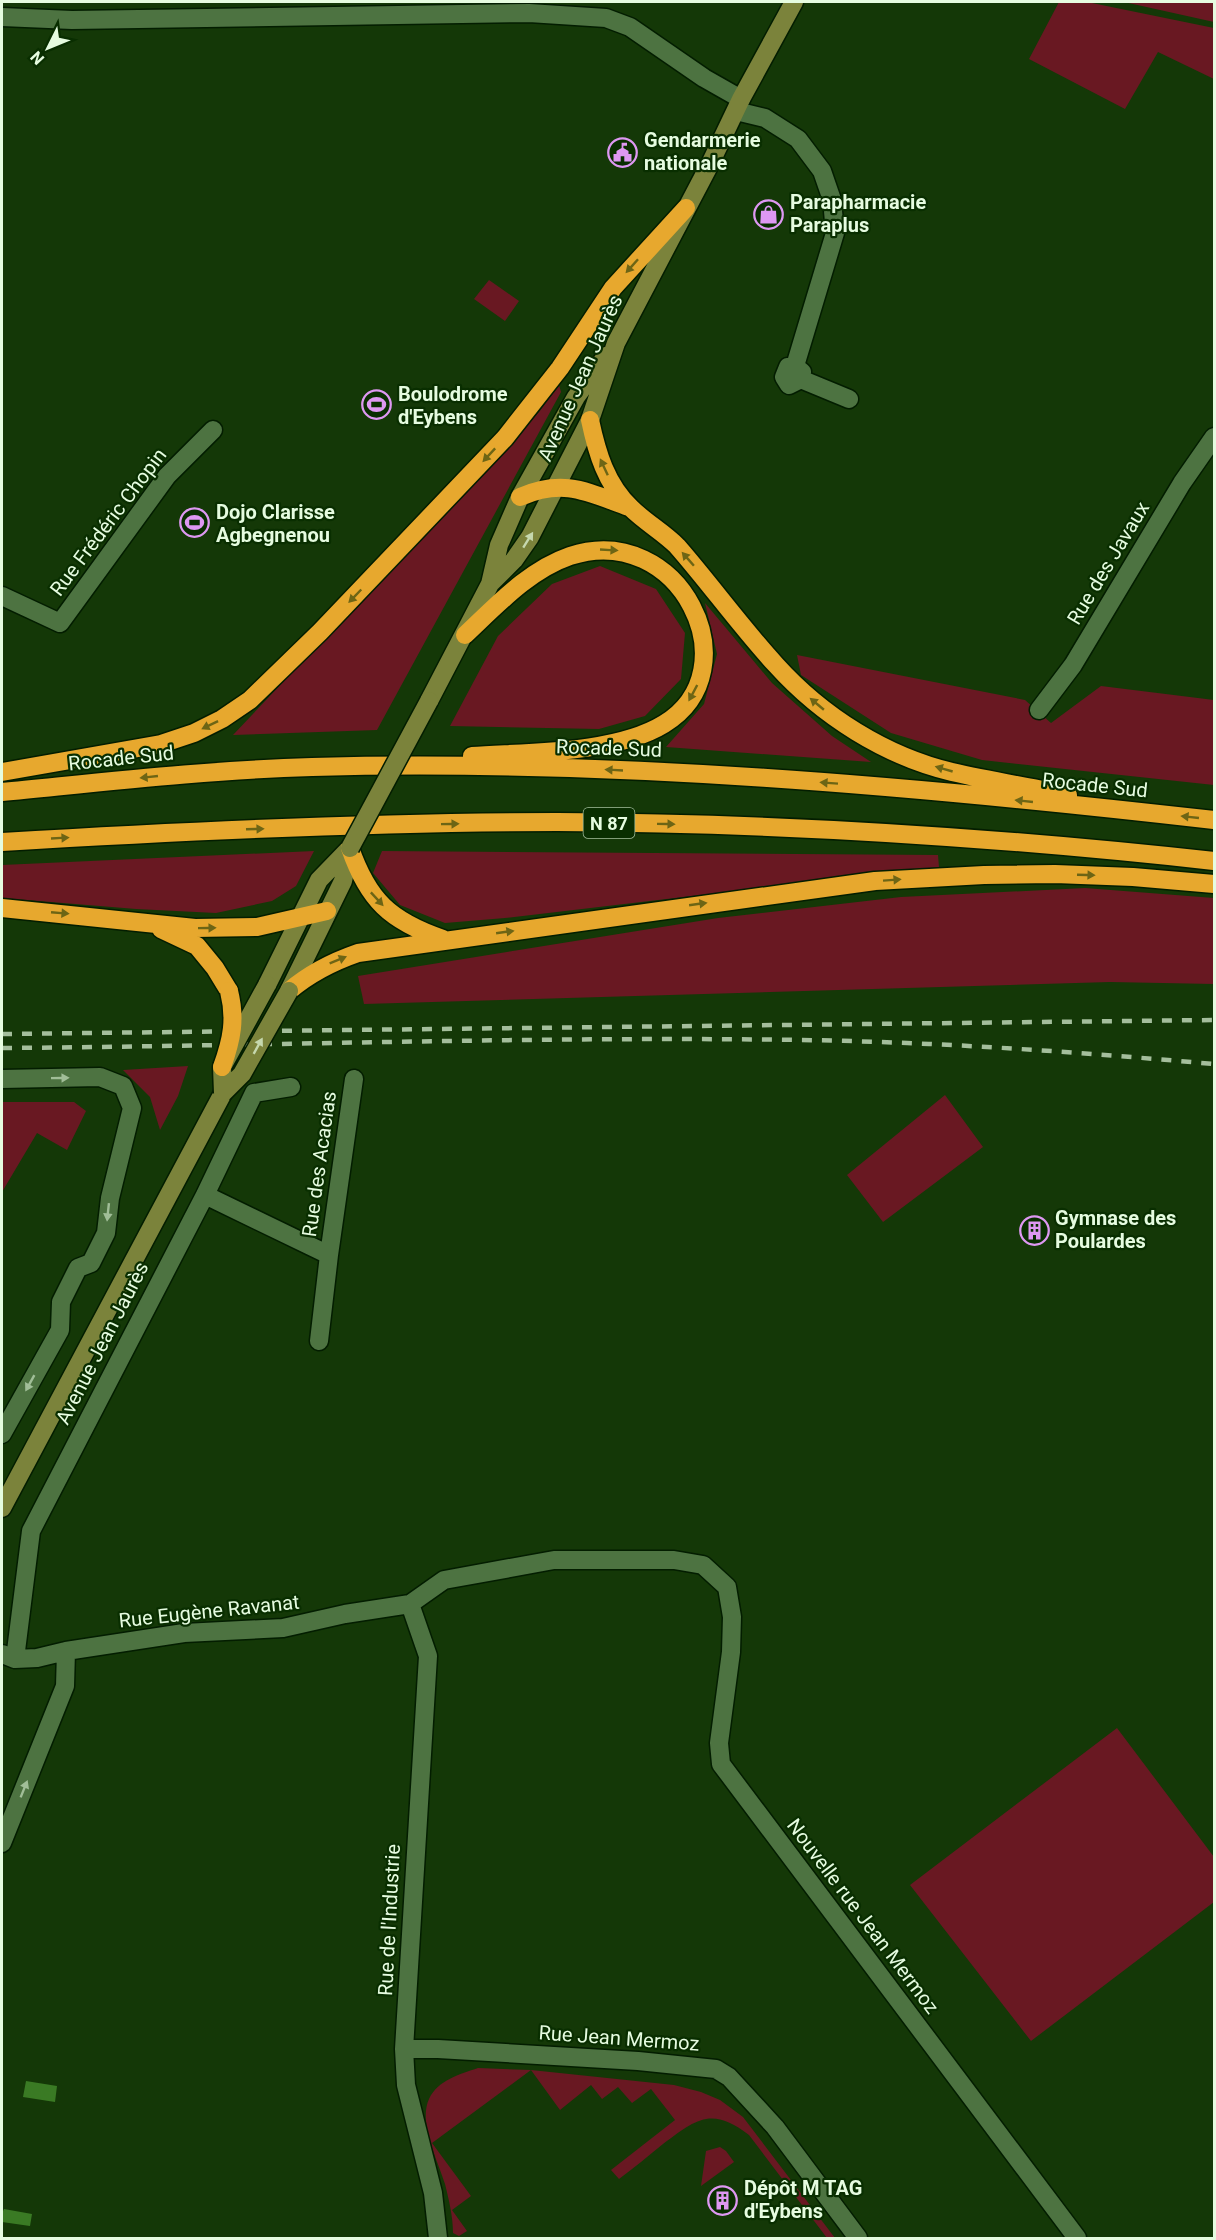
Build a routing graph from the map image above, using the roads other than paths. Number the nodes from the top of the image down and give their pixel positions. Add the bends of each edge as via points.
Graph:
1 (794, 2) edge
2 (431, 8) edge
3 (239, 9) edge
4 (2, 17) edge
5 (738, 105) junction
6 (686, 208) junction
7 (616, 343) junction
8 (849, 399) dead end
9 (590, 420) junction
10 (213, 430) dead end
11 (1215, 437) edge
12 (556, 486) junction
13 (520, 497) junction
14 (631, 508) junction
15 (490, 584) junction
16 (2, 596) edge
17 (465, 634) junction
18 (1039, 710) dead end
19 (312, 767) junction
20 (2, 772) edge
21 (2, 792) edge
22 (1165, 815) junction
23 (1215, 820) edge
24 (2, 842) edge
25 (350, 848) junction
26 (1215, 861) edge
27 (1215, 884) edge
28 (2, 908) edge
29 (327, 911) junction
30 (299, 918) junction
31 (148, 924) junction
32 (447, 940) junction
33 (289, 991) junction
34 (222, 1067) junction
35 (2, 1078) edge
36 (354, 1079) dead end
37 (291, 1087) dead end
38 (223, 1093) junction
39 (205, 1195) junction
40 (329, 1255) junction
41 (319, 1341) dead end
42 (2, 1434) edge
43 (2, 1508) edge
44 (727, 1587) joint
45 (410, 1604) junction
46 (66, 1651) junction
47 (8, 1656) edge
48 (2, 1843) edge
49 (404, 2049) junction
50 (438, 2238) edge
51 (858, 2238) edge
52 (1077, 2238) edge

1 - 5 main road, Avenue Jean Jaurès
2 - 3 street
2 - 5 street via 615,20
3 - 4 street via 72,20
5 - 6 main road, Avenue Jean Jaurès
5 - 8 street via 798,139 822,171 835,233 799,373
6 - 7 main road, Avenue Jean Jaurès
6 -> 20 highway via 613,288 560,368 505,438 250,700 194,733 161,744
7 - 9 main road, Avenue Jean Jaurès
7 - 13 main road via 576,397
9 - 12 main road, Avenue Jean Jaurès
14 -> 9 highway via 600,461
10 - 16 street, Rue Frédéric Chopin via 167,476 60,623
11 - 18 street, Rue des Javaux via 1182,483 1072,665
12 - 13 highway
12 - 14 highway via 589,492
15 -> 12 main road, Avenue Jean Jaurès via 520,552
13 - 15 main road via 499,544
22 -> 14 highway via 951,771 885,746 840,721 819,707 750,637 677,546
15 - 17 main road, Avenue Jean Jaurès
17 -> 19 highway via 536,573 553,564 598,550 623,551 662,570 686,595 700,629 702,667 693,693 678,712 650,731 619,741 571,749
17 - 25 main road, Avenue Jean Jaurès, bridge
19 -> 21 highway, Rocade Sud via 186,773
22 -> 19 highway, Rocade Sud via 738,776 508,767
23 -> 22 highway, Rocade Sud
24 -> 26 highway, N 87 via 357,825 686,824 986,839
25 - 29 main road via 343,881
25 - 30 main road via 319,880
25 -> 32 highway via 366,887 393,915 409,926
32 -> 27 highway via 885,880 1055,874
28 -> 31 highway
29 - 30 highway
29 - 33 main road
31 -> 30 highway via 257,927
30 - 34 main road, bridge
31 - 34 highway, bridge via 196,946 229,991 234,1023
33 -> 32 highway via 317,970 358,953
38 -> 33 main road, bridge via 243,1074
34 - 38 main road, bridge
35 -> 42 street via 100,1077 123,1086 132,1108 110,1198 106,1233 91,1263 78,1268 61,1302 60,1330
36 - 40 street, Rue des Acacias
37 - 39 street, Avenue Jean Jaurès via 254,1093
38 - 43 main road, Avenue Jean Jaurès
39 - 40 street, Rue des Acacias
39 - 47 street, Avenue Jean Jaurès via 31,1531
40 - 41 street, Rue des Acacias
44 - 45 street, Rue Eugène Ravanat via 703,1564 674,1560 554,1560 444,1580
44 - 52 street, Nouvelle rue Jean Mermoz via 732,1617 719,1743 721,1764
45 - 46 street, Rue Eugène Ravanat via 283,1628 184,1633
45 - 49 street, Rue de l'Industrie via 428,1656
46 - 47 street, Rue Eugène Ravanat via 37,1658
48 -> 46 street via 65,1686
49 - 50 street, Rue de l'Industrie via 406,2085 433,2193
49 - 51 street, Rue Jean Mermoz via 603,2058 716,2069 729,2077 776,2127

